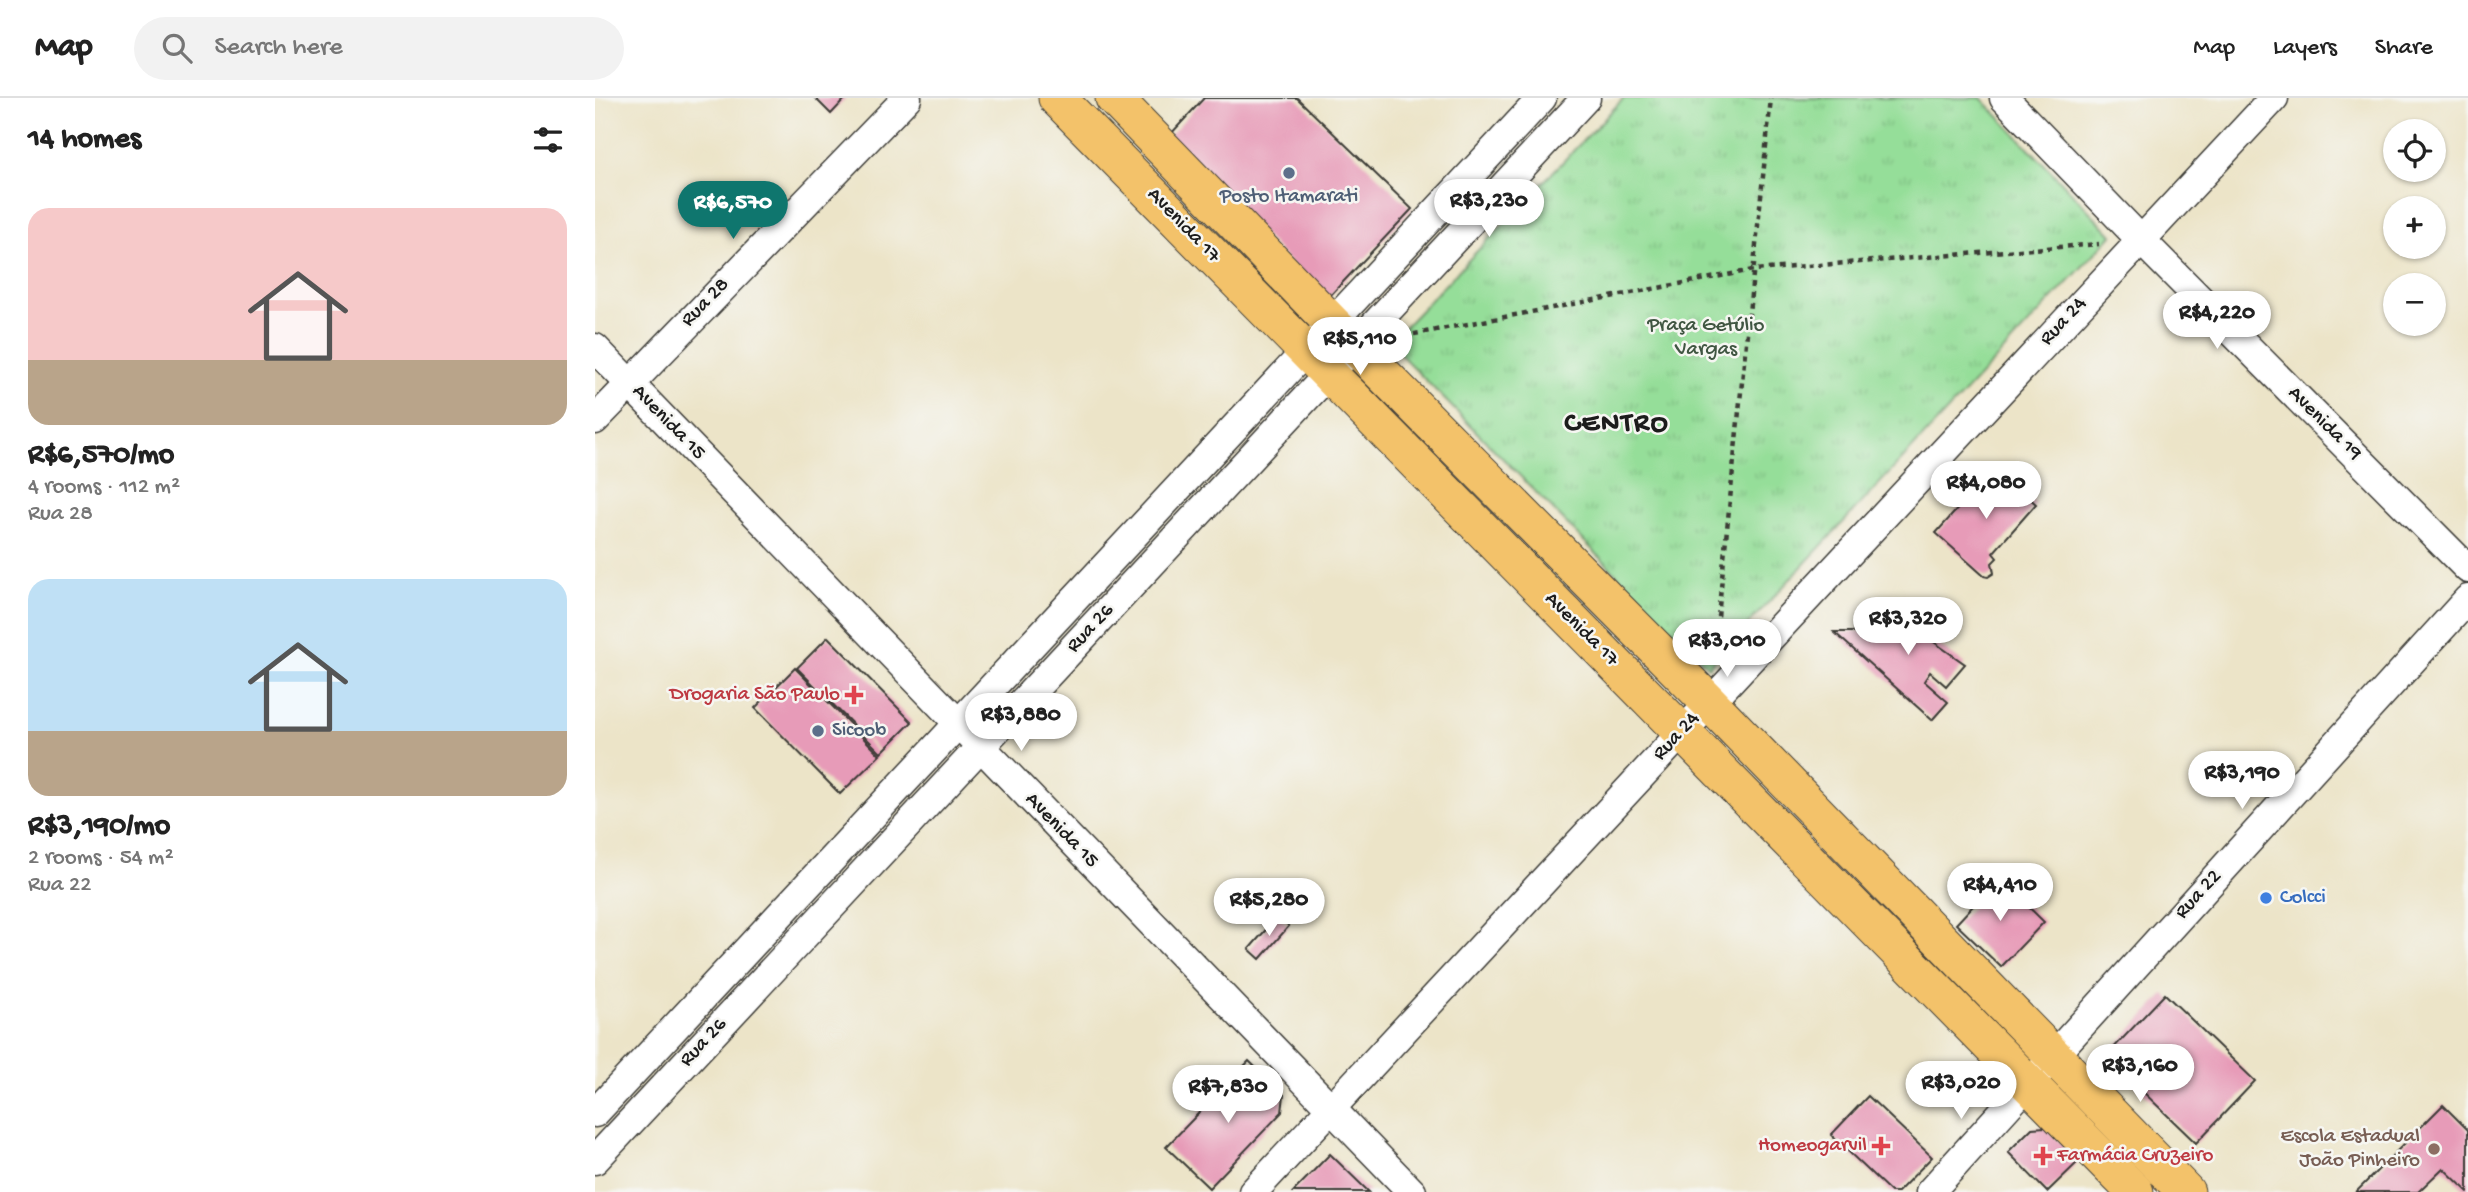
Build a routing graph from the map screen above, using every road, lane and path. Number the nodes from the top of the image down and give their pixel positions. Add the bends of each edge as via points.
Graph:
1 (907, 98) edge
2 (1057, 98) edge
3 (1114, 98) edge
4 (1542, 98) edge
5 (1771, 98) edge
6 (2004, 98) edge
7 (2274, 98) edge
8 (1580, 100) edge
9 (2141, 240) junction
10 (1753, 270) junction
11 (1344, 334) junction
12 (595, 348) edge
13 (1317, 363) junction
14 (629, 383) junction
15 (595, 420) edge
16 (1190, 476) junction
17 (1215, 496) junction
18 (1542, 534) junction
19 (1514, 563) junction
20 (2468, 569) edge
21 (2468, 599) edge
22 (1056, 619) junction
23 (1079, 642) junction
24 (1709, 702) junction
25 (958, 724) junction
26 (1681, 732) junction
27 (980, 747) junction
28 (802, 891) junction
29 (824, 914) junction
30 (742, 956) junction
31 (765, 977) junction
32 (2052, 1056) junction
33 (2028, 1084) junction
34 (1331, 1109) junction
35 (595, 1113) edge
36 (595, 1160) edge
37 (1253, 1192) edge
38 (1412, 1192) edge
39 (1930, 1192) edge
40 (2135, 1192) edge
41 (2186, 1192) edge

1 - 14 street, Rua 28
2 - 13 main road, Avenida 17
3 - 11 main road, Avenida 17
4 - 11 street, Rua 26
5 - 10 path
6 - 9 street, Avenida 19
7 - 9 street, Rua 24
8 - 11 street, Rua 26
9 - 10 path
9 - 20 street, Avenida 19
9 - 24 street, Rua 24
10 - 11 path
10 - 24 path
11 - 13 street, Rua 26
11 - 18 main road, Avenida 17
12 - 14 street, Avenida 15
13 - 16 street, Rua 26
13 - 17 street, Rua 26
13 - 19 main road, Avenida 17
14 - 15 street, Rua 28
14 - 25 street, Avenida 15
16 - 17 street
16 - 22 street, Rua 26
17 - 23 street, Rua 26
18 - 19 main road
18 - 24 main road, Avenida 17
19 - 26 main road, Avenida 17
21 - 32 street, Rua 22
22 - 23 street
22 - 25 street, Rua 26
23 - 27 street, Rua 26
24 - 26 street, Rua 24
24 - 32 main road, Avenida 17
25 - 27 street, Avenida 15
25 - 28 street, Rua 26
26 - 33 main road, Avenida 17
26 - 34 street, Rua 24
27 - 29 street, Rua 26
27 - 34 street, Avenida 15
28 - 29 street
28 - 30 street, Rua 26
29 - 31 street, Rua 26
30 - 31 street
30 - 35 street, Rua 26
31 - 36 street, Rua 26
32 - 33 street, Rua 22
32 - 41 main road, Avenida 17
33 - 39 street, Rua 22
33 - 40 main road, Avenida 17
34 - 37 street, Rua 24
34 - 38 street, Avenida 15

